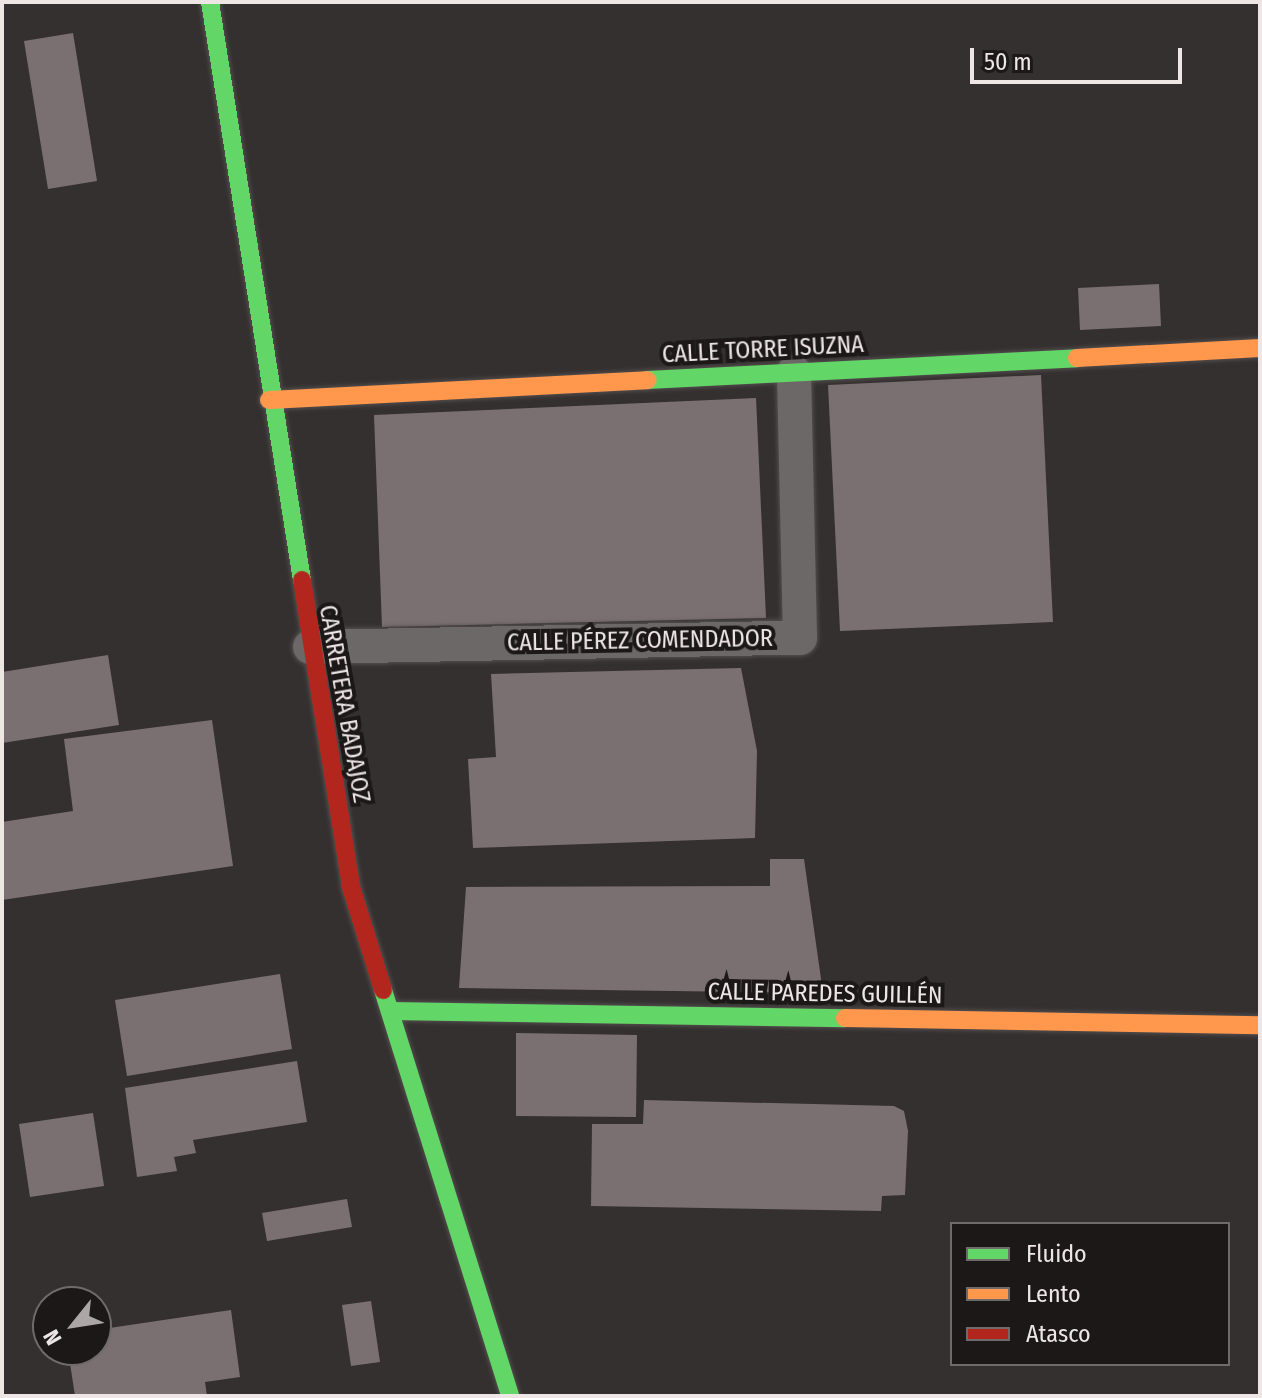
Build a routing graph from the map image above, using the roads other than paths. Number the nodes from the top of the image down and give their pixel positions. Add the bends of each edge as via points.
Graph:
1 (210, 2) edge
2 (1260, 348) edge
3 (794, 372) junction
4 (269, 400) junction
5 (310, 647) junction
6 (390, 1011) junction
7 (1260, 1025) edge
8 (510, 1396) edge

1 - 4 street, CARRETERA BADAJOZ
2 - 3 street, CALLE TORRE ISUZNA
3 - 4 street, CALLE TORRE ISUZNA
3 - 5 street, CALLE PÉREZ COMENDADOR via 800,638
4 - 5 street, CARRETERA BADAJOZ
5 - 6 street, CARRETERA BADAJOZ via 351,887
6 - 7 street, CALLE PAREDES GUILLÉN
6 - 8 street, CARRETERA BADAJOZ

